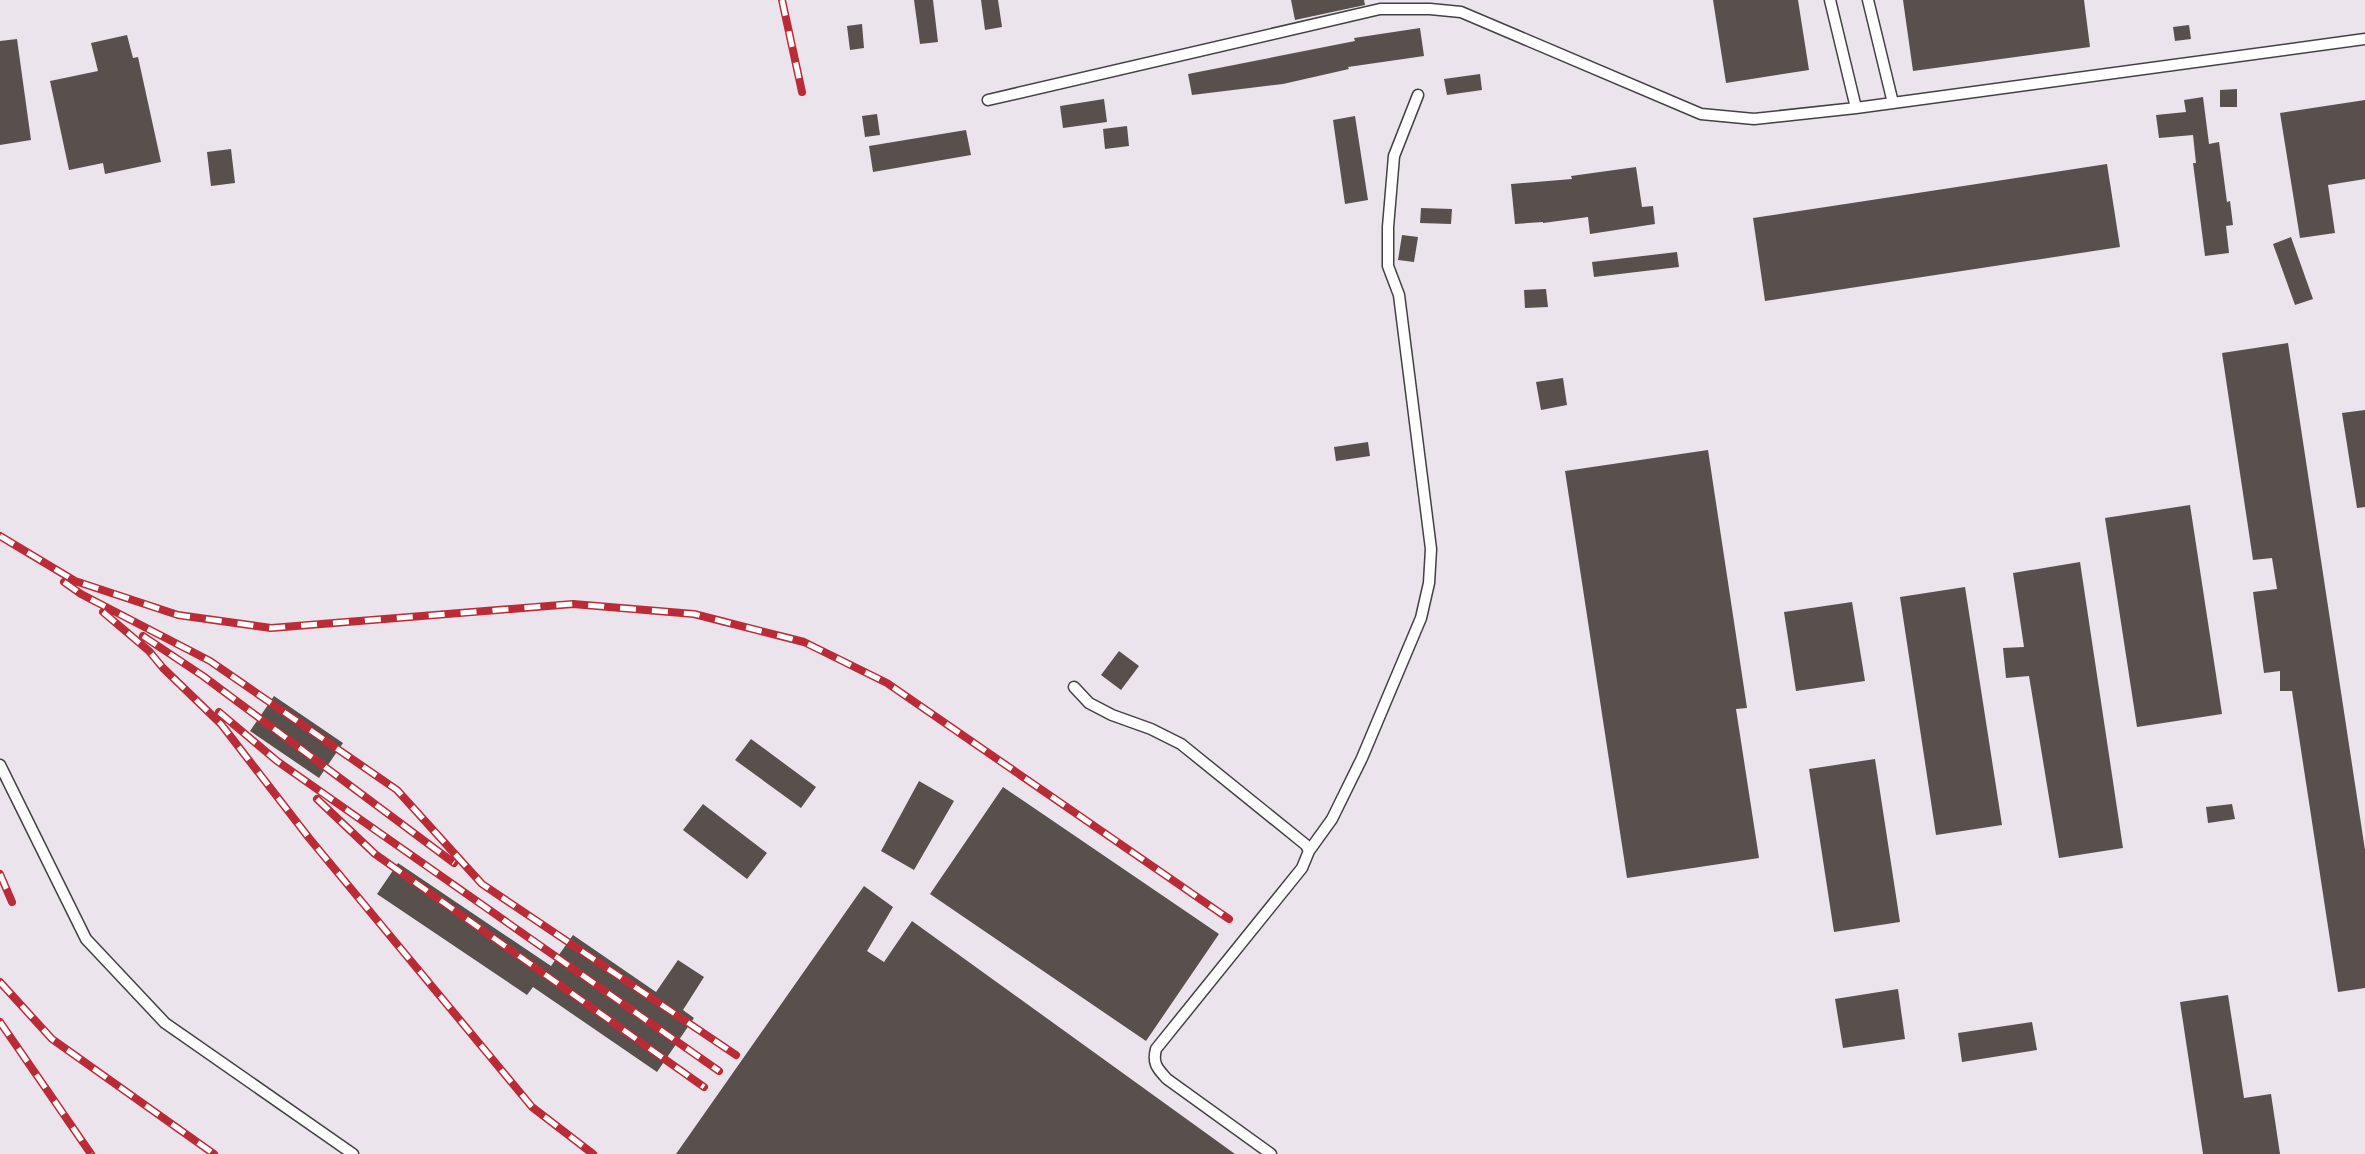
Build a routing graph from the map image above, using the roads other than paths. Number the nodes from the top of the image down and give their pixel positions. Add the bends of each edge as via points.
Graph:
1 (1830, 0) edge
2 (1868, 0) edge
3 (2365, 38) edge
4 (1418, 96) dead end
5 (988, 100) dead end
6 (1893, 103) junction
7 (1856, 108) junction
8 (1074, 687) dead end
9 (0, 765) edge
10 (1309, 851) junction
11 (353, 1154) edge
12 (1271, 1154) edge

1 - 7 lane
2 - 6 lane
3 - 6 lane
4 - 10 lane via 1394,156 1388,266 1399,295 1410,373 1431,549 1429,583 1421,618 1362,758 1332,819
5 - 7 lane via 1380,9 1430,9 1461,12 1701,114 1754,119
6 - 7 lane
8 - 10 lane via 1089,703 1181,744
9 - 11 lane via 86,939 165,1023
10 - 12 lane via 1302,868 1156,1049 1154,1058 1167,1079

